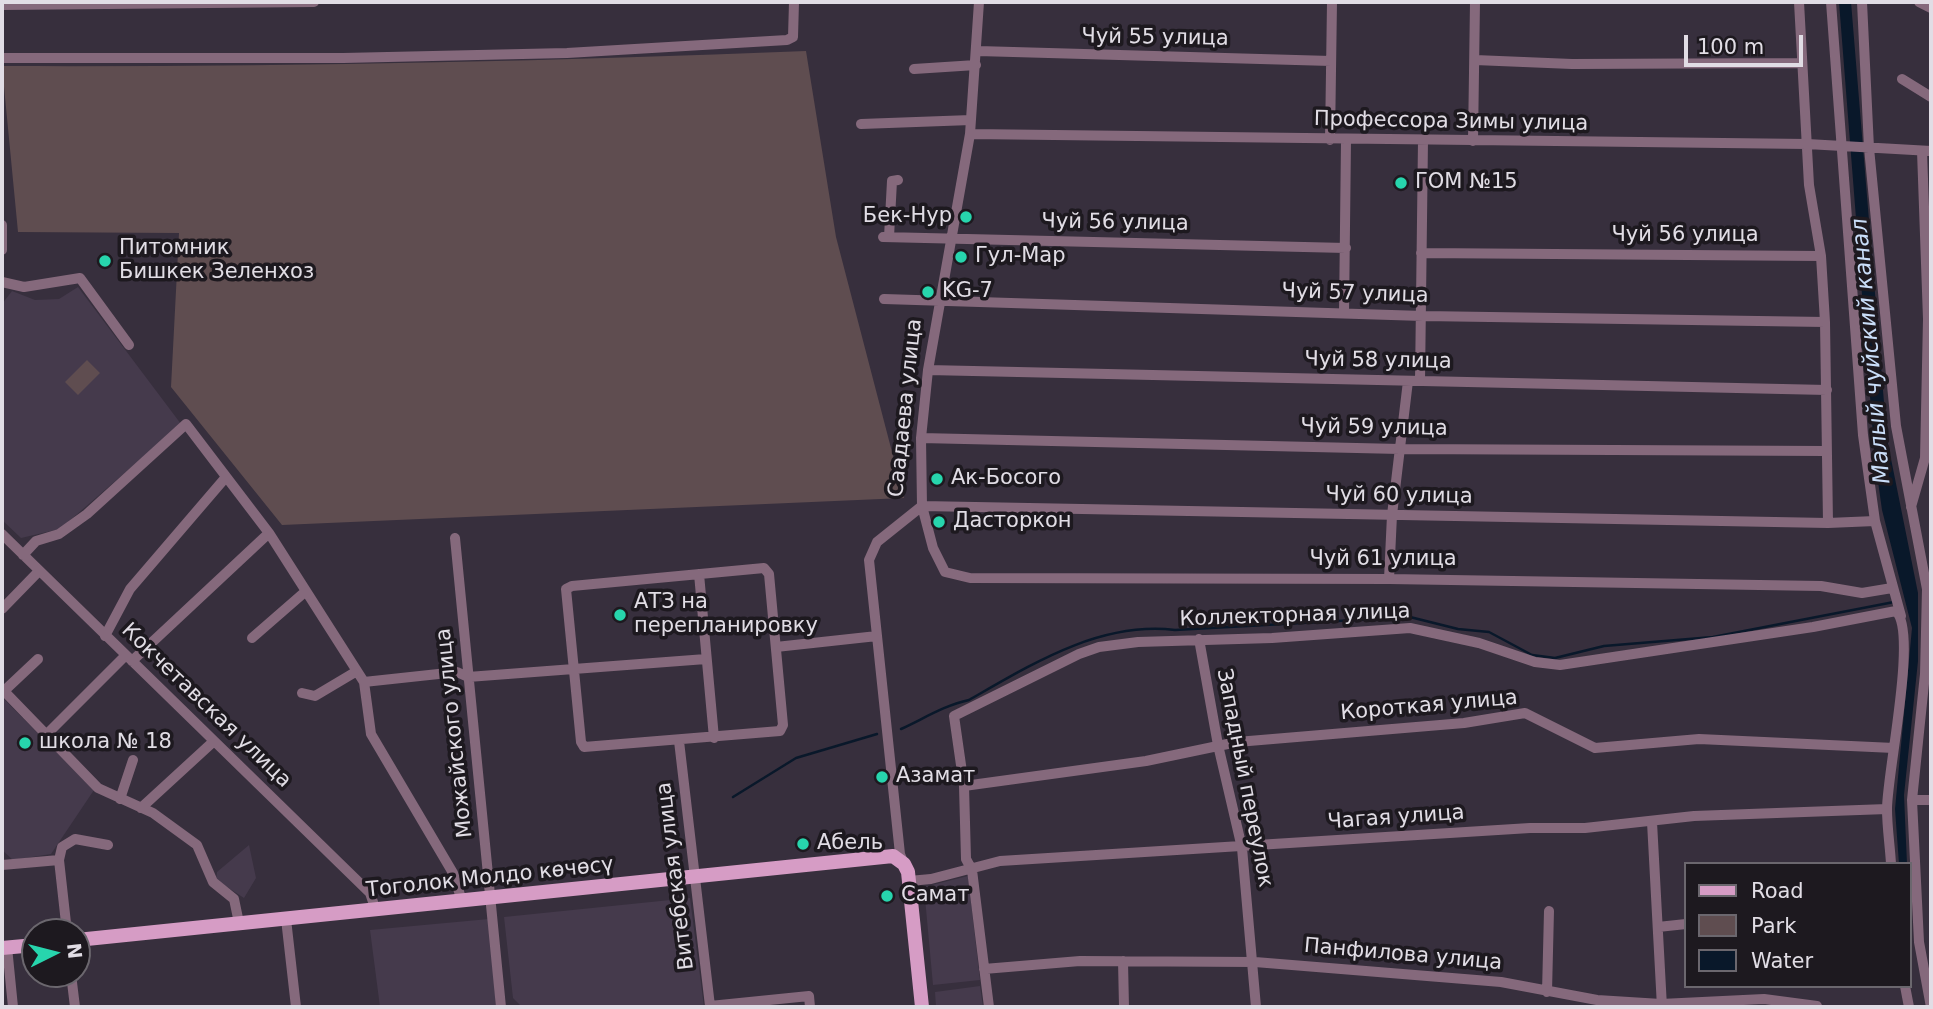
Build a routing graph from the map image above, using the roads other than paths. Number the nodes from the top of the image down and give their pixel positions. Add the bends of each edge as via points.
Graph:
1 (313, 2) edge
2 (794, 2) edge
3 (979, 2) edge
4 (1332, 2) edge
5 (1475, 2) edge
6 (1799, 2) edge
7 (1831, 2) edge
8 (1862, 2) edge
9 (1920, 2) edge
10 (2, 5) edge
11 (1931, 8) edge
12 (978, 51) junction
13 (2, 58) edge
14 (1475, 60) junction
15 (1331, 61) junction
16 (1801, 63) junction
17 (976, 65) junction
18 (914, 69) dead end
19 (1902, 79) dead end
20 (1931, 97) edge
21 (971, 120) junction
22 (861, 124) dead end
23 (970, 134) junction
24 (1330, 140) junction
25 (1346, 140) junction
26 (1423, 141) junction
27 (1473, 141) junction
28 (1807, 144) junction
29 (1841, 146) junction
30 (1869, 148) junction
31 (1926, 151) edge
32 (898, 180) dead end
33 (2, 225) edge
34 (950, 239) junction
35 (1346, 248) junction
36 (2, 250) edge
37 (1421, 253) junction
38 (1928, 253) edge
39 (1821, 256) junction
40 (2, 282) edge
41 (884, 299) dead end
42 (939, 301) junction
43 (1345, 313) junction
44 (1423, 316) junction
45 (1930, 319) edge
46 (1825, 322) junction
47 (129, 345) dead end
48 (928, 370) junction
49 (1408, 380) junction
50 (1420, 381) junction
51 (1827, 390) junction
52 (1929, 390) edge
53 (921, 438) junction
54 (1400, 449) junction
55 (1826, 451) junction
56 (1928, 458) edge
57 (226, 477) junction
58 (922, 506) junction
59 (1911, 509) junction
60 (1392, 515) junction
61 (1875, 521) junction
62 (1828, 523) junction
63 (2, 534) edge
64 (269, 534) junction
65 (455, 538) dead end
66 (23, 555) junction
67 (39, 571) junction
68 (699, 574) junction
69 (1389, 579) junction
70 (1892, 588) junction
71 (306, 592) junction
72 (2, 609) edge
73 (1928, 609) edge
74 (1898, 613) junction
75 (105, 636) junction
76 (877, 636) junction
77 (252, 638) dead end
78 (1199, 639) junction
79 (776, 647) junction
80 (129, 658) junction
81 (38, 659) dead end
82 (706, 659) junction
83 (357, 671) junction
84 (573, 671) junction
85 (468, 677) junction
86 (364, 682) junction
87 (3, 690) edge
88 (302, 693) dead end
89 (47, 734) junction
90 (1926, 737) edge
91 (714, 738) junction
92 (214, 741) junction
93 (679, 741) junction
94 (1218, 746) junction
95 (1894, 748) junction
96 (133, 760) dead end
97 (964, 786) junction
98 (120, 799) junction
99 (1912, 800) junction
100 (1931, 800) edge
101 (141, 808) junction
102 (1887, 809) junction
103 (1652, 822) junction
104 (108, 845) dead end
105 (1242, 848) junction
106 (59, 860) junction
107 (1891, 862) edge
108 (904, 864) junction
109 (2, 865) edge
110 (972, 870) junction
111 (695, 877) junction
112 (909, 881) junction
113 (490, 898) junction
114 (462, 901) junction
115 (376, 911) junction
116 (1549, 911) dead end
117 (65, 918) edge
118 (286, 919) junction
119 (239, 923) junction
120 (1685, 924) edge
121 (1658, 927) junction
122 (91, 939) edge
123 (1925, 941) edge
124 (4, 948) edge
125 (1123, 961) junction
126 (1255, 962) junction
127 (984, 970) junction
128 (73, 988) edge
129 (1905, 988) edge
130 (1547, 992) junction
131 (710, 1006) edge
132 (1661, 1006) edge
133 (1817, 1006) edge
134 (13, 1007) edge
135 (75, 1007) edge
136 (296, 1007) edge
137 (501, 1007) edge
138 (810, 1007) edge
139 (922, 1007) edge
140 (989, 1007) edge
141 (1125, 1007) edge
142 (1256, 1007) edge
143 (1909, 1007) edge
144 (1931, 1007) edge

1 - 10 street
2 - 13 street via 795,30 787,40 553,54
3 - 12 street, Саадаева улица
4 - 15 street
5 - 14 street
6 - 16 street
7 - 29 street
8 - 30 street
9 - 11 street
12 - 15 street, Чуй 55 улица
12 - 17 street, Саадаева улица
14 - 16 street
14 - 27 street
15 - 24 street
16 - 28 street
17 - 18 street
17 - 21 street, Саадаева улица
19 - 20 street
21 - 22 street
21 - 23 street, Саадаева улица
23 - 24 street, Профессора Зимы улица
23 - 34 street, Саадаева улица
24 - 25 street, Профессора Зимы улица
25 - 26 street, Профессора Зимы улица
25 - 35 street
26 - 27 street, Профессора Зимы улица
26 - 37 street
27 - 28 street, Профессора Зимы улица
28 - 29 street, Профессора Зимы улица
28 - 39 street
29 - 30 street, Профессора Зимы улица
29 - 61 street via 1863,435
30 - 31 street, Профессора Зимы улица
30 - 59 street via 1896,426
31 - 38 street
32 - 34 street, Чуй 56 улица via 892,181 886,237
33 - 36 street
34 - 35 street, Чуй 56 улица
34 - 42 street, Саадаева улица
35 - 43 street
37 - 39 street, Чуй 56 улица
37 - 44 street
38 - 45 street
39 - 46 street
40 - 47 street via 24,287 80,278
41 - 42 street, Чуй 57 улица
42 - 43 street, Чуй 57 улица
42 - 48 street, Саадаева улица
43 - 44 street, Чуй 57 улица
44 - 46 street, Чуй 57 улица
44 - 50 street
45 - 52 street
46 - 51 street
48 - 49 street, Чуй 58 улица
48 - 53 street, Саадаева улица
49 - 50 street, Чуй 58 улица
49 - 54 street
50 - 51 street, Чуй 58 улица
51 - 55 street
52 - 56 street
53 - 54 street, Чуй 59 улица
53 - 58 street, Саадаева улица
54 - 55 street, Чуй 59 улица
54 - 60 street
55 - 62 street
56 - 59 street
57 - 64 street
57 - 66 street via 187,424 87,514 59,534 36,541
57 - 75 street via 130,589
58 - 60 street, Чуй 60 улица
58 - 69 street, Чуй 61 улица via 933,548 945,572 953,576
58 - 76 street, Саадаева улица via 877,542 869,559
59 - 73 street
60 - 62 street, Чуй 60 улица
60 - 69 street
61 - 62 street, Чуй 60 улица
61 - 70 street
63 - 66 street, Кокчетавская улица
64 - 71 street
64 - 80 street
65 - 85 street, Можайского улица
66 - 67 street, Кокчетавская улица
67 - 72 street
67 - 75 street, Кокчетавская улица
68 - 79 street via 767,570
68 - 82 street
68 - 84 street via 569,587 565,593
69 - 70 street, Чуй 61 улица via 1821,586 1862,593
70 - 74 street
71 - 77 street
71 - 83 street
73 - 90 street
74 - 78 street, Коллекторная улица via 1560,666 1410,628
74 - 95 street via 1904,661
75 - 80 street, Кокчетавская улица
76 - 79 street
76 - 108 street, Саадаева улица
78 - 94 street, Западный переулок
78 - 97 street, Коллекторная улица via 1099,647 954,716
79 - 91 street via 782,728
80 - 89 street
80 - 92 street, Кокчетавская улица
81 - 87 street
82 - 84 street
82 - 91 street
83 - 86 street
83 - 88 street via 315,696
84 - 85 street
84 - 93 street via 581,742 587,749
85 - 86 street via 457,672
85 - 113 street, Можайского улица
86 - 114 street via 371,734 453,873
87 - 89 street
89 - 98 street via 98,788
90 - 99 street
91 - 93 street
92 - 101 street
92 - 115 street, Кокчетавская улица via 370,893
93 - 111 street, Витебская улица
94 - 95 street, Короткая улица via 1525,713 1595,748 1699,739
94 - 97 street, Короткая улица via 1146,761
94 - 105 street, Западный переулок
95 - 102 street
96 - 98 street
97 - 110 street via 966,859
98 - 101 street
99 - 100 street
99 - 123 street
101 - 119 street via 197,845 213,882 234,900
102 - 103 street, Чагая улица via 1694,816
102 - 107 street
103 - 105 street, Чагая улица
103 - 121 street
104 - 106 street via 70,840 62,847
105 - 110 street, Чагая улица via 1000,861
105 - 126 street, Западный переулок
106 - 109 street
106 - 117 street
108 - 111 main road, Тоголок Молдо көчөсү via 893,856
108 - 112 main road, Саадаева улица
110 - 112 street, Чагая улица
110 - 127 street
111 - 113 main road, Тоголок Молдо көчөсү
111 - 131 street, Витебская улица
112 - 139 main road, Саадаева улица
113 - 114 main road, Тоголок Молдо көчөсү
113 - 137 street, Можайского улица
114 - 115 main road, Тоголок Молдо көчөсү
115 - 118 main road, Тоголок Молдо көчөсү
116 - 130 street
118 - 119 main road, Тоголок Молдо көчөсү
118 - 136 street
119 - 122 main road, Тоголок Молдо көчөсү
120 - 121 street
121 - 132 street
123 - 144 street
124 - 134 street
125 - 126 street, Панфилова улица
125 - 127 street, Панфилова улица
125 - 141 street
126 - 130 street, Панфилова улица via 1502,982
126 - 142 street, Западный переулок
127 - 140 street
128 - 135 street
129 - 143 street
130 - 132 street, Панфилова улица
131 - 138 street via 809,996
132 - 133 street, Панфилова улица via 1764,999

